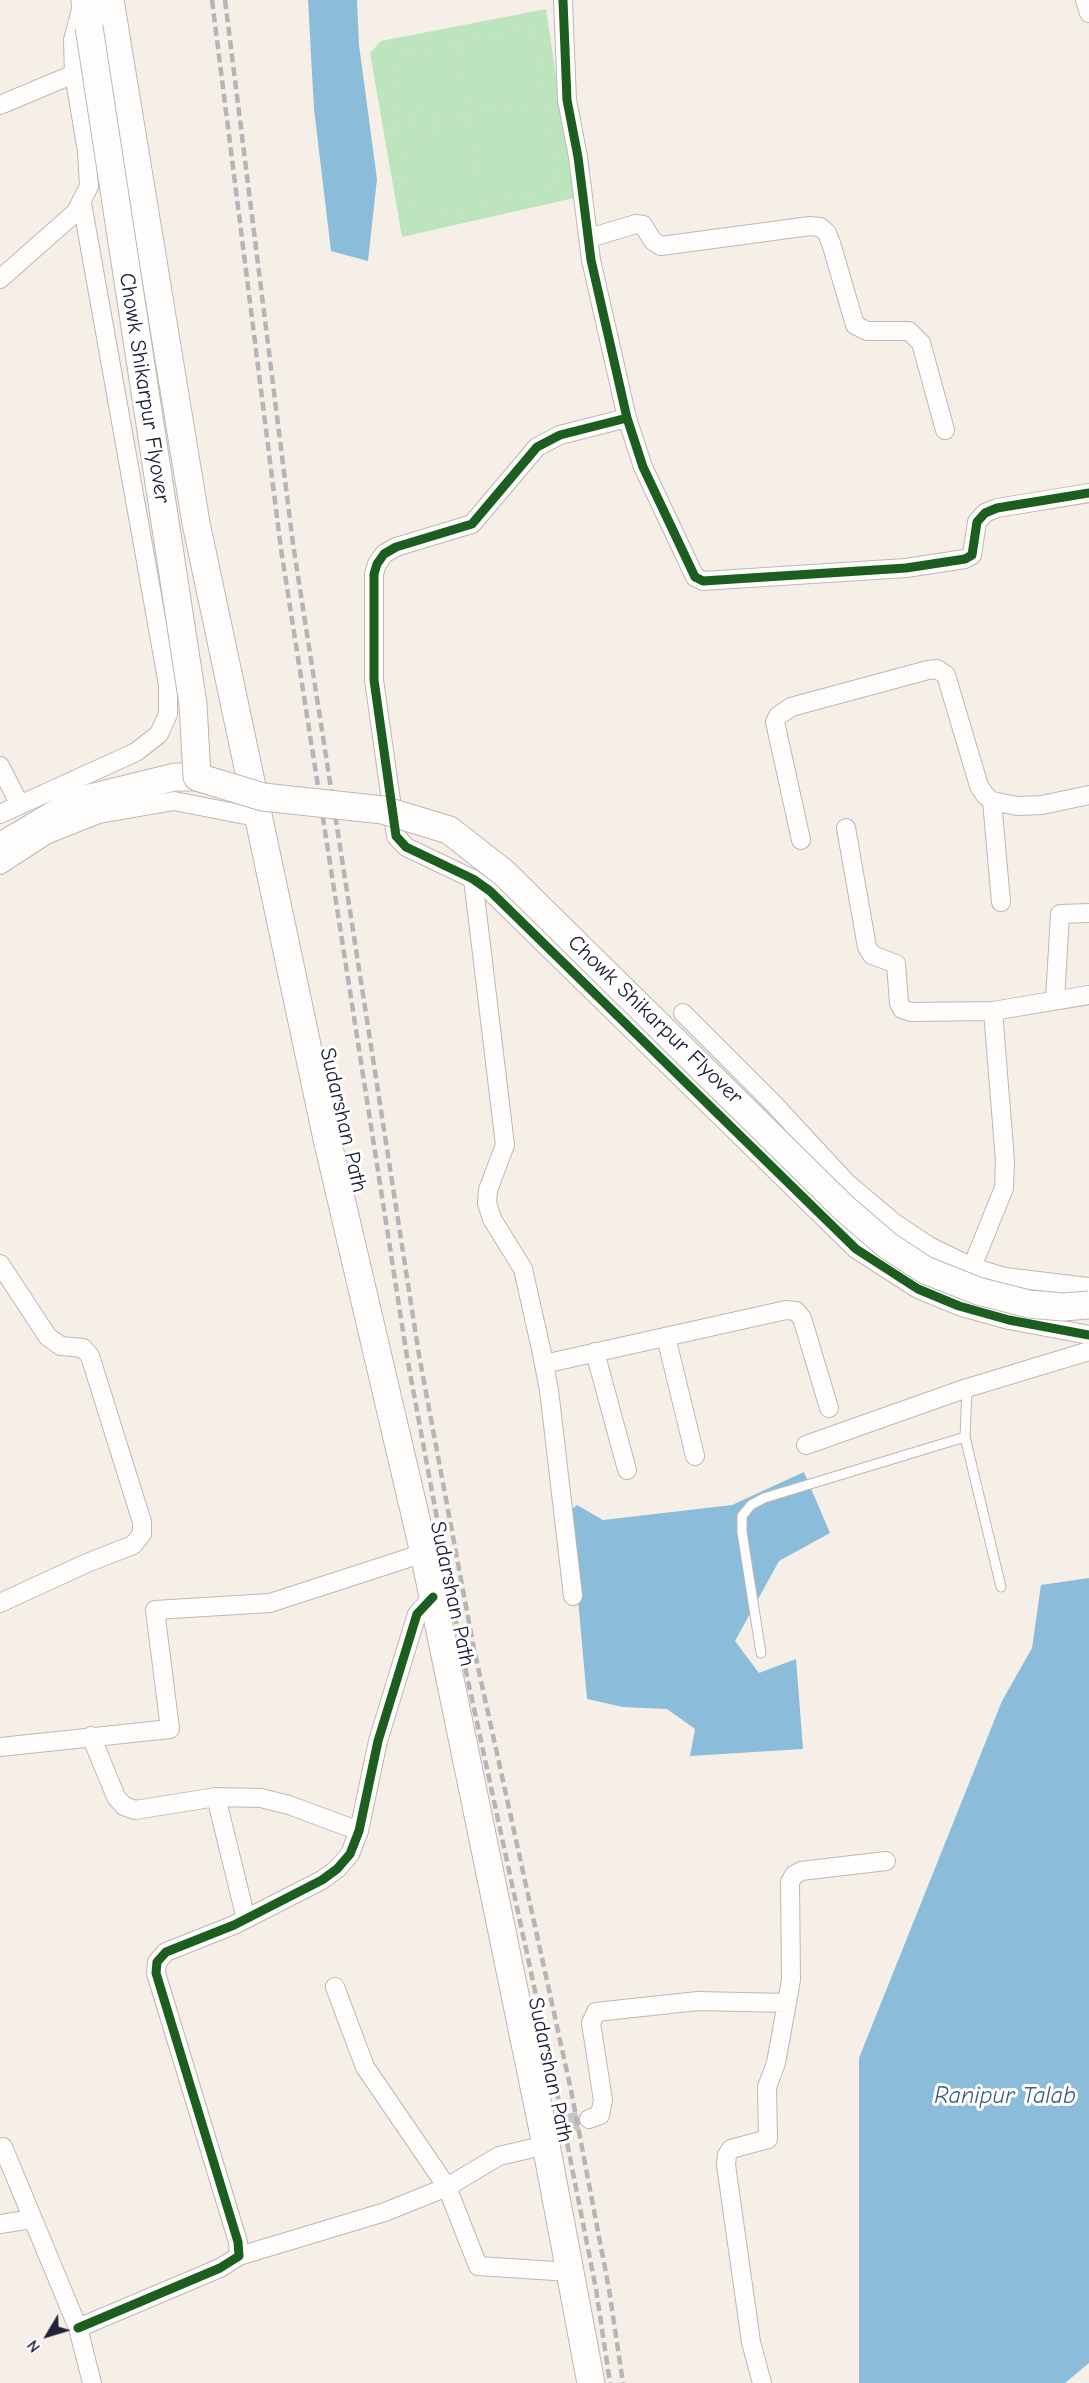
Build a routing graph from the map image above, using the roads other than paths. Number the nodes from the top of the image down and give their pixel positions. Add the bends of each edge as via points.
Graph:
1 (84, 0) edge
2 (110, 0) edge
3 (563, 0) edge
4 (1085, 0) edge
5 (1089, 13) edge
6 (74, 74) junction
7 (0, 105) edge
8 (82, 203) junction
9 (589, 238) junction
10 (0, 279) edge
11 (627, 418) junction
12 (945, 430) dead end
13 (1089, 493) edge
14 (0, 766) edge
15 (197, 777) junction
16 (1089, 795) edge
17 (992, 801) junction
18 (20, 805) junction
19 (0, 814) edge
20 (256, 817) junction
21 (846, 828) dead end
22 (801, 840) dead end
23 (0, 847) edge
24 (0, 864) edge
25 (473, 879) junction
26 (1001, 902) dead end
27 (1089, 913) edge
28 (1089, 995) edge
29 (1056, 1000) junction
30 (993, 1011) junction
31 (683, 1013) dead end
32 (0, 1264) edge
33 (972, 1267) junction
34 (1089, 1287) edge
35 (1089, 1305) edge
36 (1089, 1335) edge
37 (666, 1337) junction
38 (1089, 1351) edge
39 (595, 1352) junction
40 (544, 1364) junction
41 (967, 1388) junction
42 (829, 1408) dead end
43 (966, 1437) junction
44 (806, 1445) dead end
45 (695, 1456) dead end
46 (627, 1470) dead end
47 (424, 1553) junction
48 (1001, 1587) dead end
49 (573, 1596) dead end
50 (433, 1597) junction
51 (0, 1603) edge
52 (761, 1653) dead end
53 (91, 1736) junction
54 (0, 1747) edge
55 (216, 1797) junction
56 (359, 1832) junction
57 (886, 1861) dead end
58 (246, 1918) junction
59 (335, 1987) dead end
60 (787, 2003) junction
61 (589, 2119) dead end
62 (550, 2133) junction
63 (3, 2147) dead end
64 (447, 2187) junction
65 (32, 2219) junction
66 (0, 2224) edge
67 (239, 2256) junction
68 (570, 2272) junction
69 (78, 2328) junction
70 (92, 2383) edge
71 (591, 2383) edge
72 (762, 2383) edge

1 - 6 street via 74,40
1 - 15 main road, Chowk Shikarpur Flyover, bridge via 191,693
2 - 20 main road, Sudarshan Path via 196,523
3 - 9 street via 567,100
4 - 5 street
6 - 7 street
6 - 8 street via 90,173
8 - 10 street via 55,234
8 - 18 street via 168,685 168,714 159,734 136,752
9 - 11 street
9 - 12 street via 636,224 643,225 653,242 662,246 819,227 831,243 855,325 867,332 909,331 921,343
11 - 13 street via 647,477 691,571 703,581 906,568 965,559 972,555 977,522 985,513
11 - 25 street via 560,435 537,447 472,524 396,547 377,564 374,680 396,836 406,847
14 - 18 street
15 - 23 main road, Chowk Shikarpur Flyover via 175,777 77,801
15 - 35 main road, Chowk Shikarpur Flyover, bridge via 263,797 383,810 449,830 504,873 844,1208 887,1245 925,1270 978,1292 1029,1304
16 - 17 street via 1042,805
17 - 22 street via 979,786 946,675 937,669 928,670 791,707 777,716 775,722
17 - 26 street
18 - 19 street
20 - 24 street via 174,801 99,814 46,835
20 - 47 main road, Sudarshan Path
21 - 30 street via 867,947 872,955 896,964 902,1009
25 - 36 street via 490,891 856,1249 918,1289 959,1306
25 - 40 street via 505,1145 487,1203 492,1219 523,1269
27 - 29 street via 1060,914
28 - 29 street
29 - 30 street
30 - 33 street via 1004,1188
31 - 33 street via 848,1184 893,1222 929,1246
32 - 51 street via 48,1337 61,1346 83,1348 90,1356 142,1528 140,1539 133,1545
33 - 34 street via 1005,1277
37 - 39 street
37 - 42 street via 796,1311 802,1318
37 - 45 street
38 - 41 street
39 - 40 street
39 - 46 street
40 - 49 street
41 - 43 lane
41 - 44 street
43 - 48 lane
43 - 52 lane via 751,1505 742,1516 742,1532
47 - 50 main road, Sudarshan Path
47 - 53 street via 270,1603 155,1610 170,1729
50 - 56 street via 417,1614 378,1742
50 - 62 main road, Sudarshan Path
53 - 54 street
53 - 55 street via 116,1797 124,1806 135,1810
55 - 56 street via 270,1801
55 - 58 street
56 - 58 street via 350,1854 337,1869
57 - 60 street via 794,1875 790,1882 792,1980
58 - 67 street via 166,1952 157,1962 156,1973
59 - 64 street via 364,2067
60 - 61 street via 698,2001 596,2012 591,2024 603,2100 600,2115
60 - 72 street via 776,2063 767,2087 768,2139 731,2149 726,2165 751,2342
62 - 64 street via 499,2156
62 - 68 main road, Sudarshan Path
63 - 65 street
64 - 67 street via 385,2212
64 - 68 street via 478,2266
65 - 66 street
65 - 69 street
67 - 69 street
68 - 71 main road, Sudarshan Path
69 - 70 street

